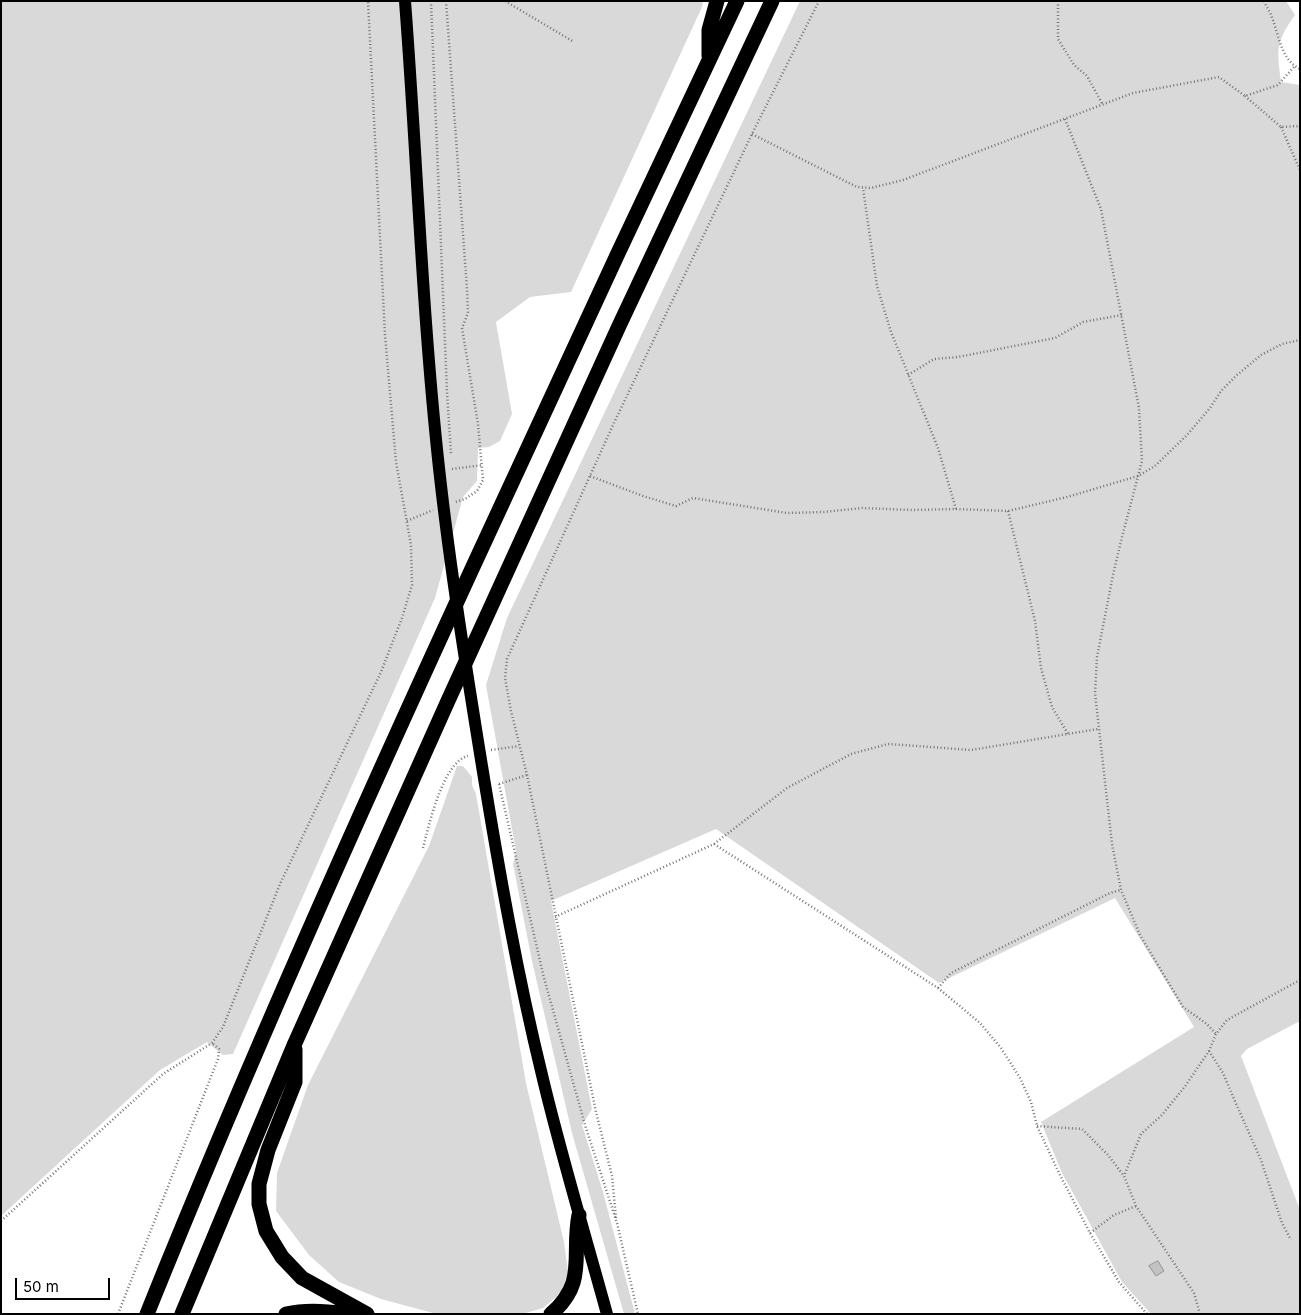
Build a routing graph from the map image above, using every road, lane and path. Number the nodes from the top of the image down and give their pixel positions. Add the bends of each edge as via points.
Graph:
1 (368, 1) edge
2 (405, 1) edge
3 (431, 1) edge
4 (446, 1) edge
5 (505, 1) edge
6 (717, 1) edge
7 (737, 1) edge
8 (772, 1) edge
9 (819, 1) edge
10 (1058, 1) edge
11 (1264, 1) edge
12 (574, 42) dead end
13 (709, 60) junction
14 (1294, 66) junction
15 (1300, 69) edge
16 (1245, 96) junction
17 (1103, 105) junction
18 (1066, 120) junction
19 (1300, 126) edge
20 (1281, 127) junction
21 (752, 134) junction
22 (1300, 170) edge
23 (863, 188) junction
24 (1122, 315) junction
25 (1300, 340) edge
26 (908, 375) junction
27 (452, 459) dead end
28 (483, 465) junction
29 (446, 472) junction
30 (590, 476) junction
31 (1138, 476) junction
32 (449, 504) dead end
33 (441, 507) dead end
34 (956, 509) junction
35 (1008, 511) junction
36 (407, 521) junction
37 (1098, 729) junction
38 (1068, 734) junction
39 (519, 746) junction
40 (483, 752) dead end
41 (473, 754) dead end
42 (527, 775) junction
43 (714, 844) junction
44 (423, 848) dead end
45 (1121, 890) junction
46 (555, 917) junction
47 (1300, 980) edge
48 (938, 988) junction
49 (1216, 1034) junction
50 (295, 1042) junction
51 (212, 1043) junction
52 (1209, 1051) junction
53 (1037, 1126) junction
54 (1124, 1176) junction
55 (1136, 1206) junction
56 (580, 1215) junction
57 (1, 1221) edge
58 (617, 1223) junction
59 (1090, 1233) junction
60 (1291, 1240) dead end
61 (118, 1314) edge
62 (147, 1314) edge
63 (182, 1314) edge
64 (286, 1314) edge
65 (344, 1314) edge
66 (367, 1314) edge
67 (551, 1314) edge
68 (607, 1314) edge
69 (638, 1314) edge
70 (1147, 1314) edge
71 (1200, 1314) edge

1 - 36 path via 385,335 396,462
2 - 29 main road via 426,329
3 - 27 path
4 - 28 path via 467,289 468,312 462,328
5 - 12 path
6 - 13 highway via 709,30
7 - 13 highway
8 - 50 highway via 618,326
9 - 21 path
10 - 17 path via 1058,39 1074,65 1087,76
11 - 14 path via 1287,59
13 - 62 highway via 397,732 266,1030
14 - 15 path
14 - 16 path via 1278,86
16 - 17 path via 1219,77 1133,93
16 - 20 path
17 - 18 path
18 - 23 path via 903,180
18 - 24 path via 1101,209
19 - 20 path
20 - 22 path
21 - 23 path
21 - 30 path
23 - 26 path via 878,286
24 - 26 path via 1083,322 1055,338 934,359
24 - 31 path via 1139,408 1142,461
25 - 31 path via 1282,344 1261,355 1237,375 1188,435 1155,466
26 - 34 path via 938,448
28 - 29 path
28 - 32 path via 484,480 477,491
29 - 56 main road via 467,672 517,962 541,1074
30 - 34 path via 676,506 693,498 787,513 862,508
30 - 39 path via 508,658 506,678 510,711
31 - 35 path
31 - 37 path via 1097,657 1094,693
33 - 36 path
34 - 35 path
35 - 38 path via 1035,621 1041,668 1052,706
36 - 51 path via 412,585 402,618 381,672 280,884 223,1027
37 - 38 path
37 - 45 path
38 - 43 path via 972,750 888,744 851,754 787,788
39 - 40 path
39 - 42 path
41 - 44 path via 456,762 450,770 431,814
42 - 46 path
42 - 58 path via 498,782 544,978 585,1125
43 - 46 path
43 - 48 path
45 - 48 path via 951,973
45 - 49 path via 1140,935 1184,1007
46 - 58 path via 612,1176
47 - 49 path via 1227,1020
48 - 53 path via 980,1023 1001,1048 1020,1078
49 - 52 path
50 - 63 highway
50 - 66 highway via 295,1082 268,1150 259,1184 259,1204 266,1231 282,1257 302,1278
51 - 57 path via 163,1074
51 - 61 path via 219,1049 218,1059
52 - 54 path via 1162,1115 1141,1134
52 - 60 path via 1223,1073 1261,1160
53 - 54 path via 1082,1129
53 - 59 path
54 - 55 path
55 - 59 path via 1114,1215
55 - 71 path via 1194,1293
56 - 67 highway via 576,1232 577,1273 567,1298
56 - 68 main road
58 - 69 path
59 - 70 path via 1119,1282
64 - 65 highway

